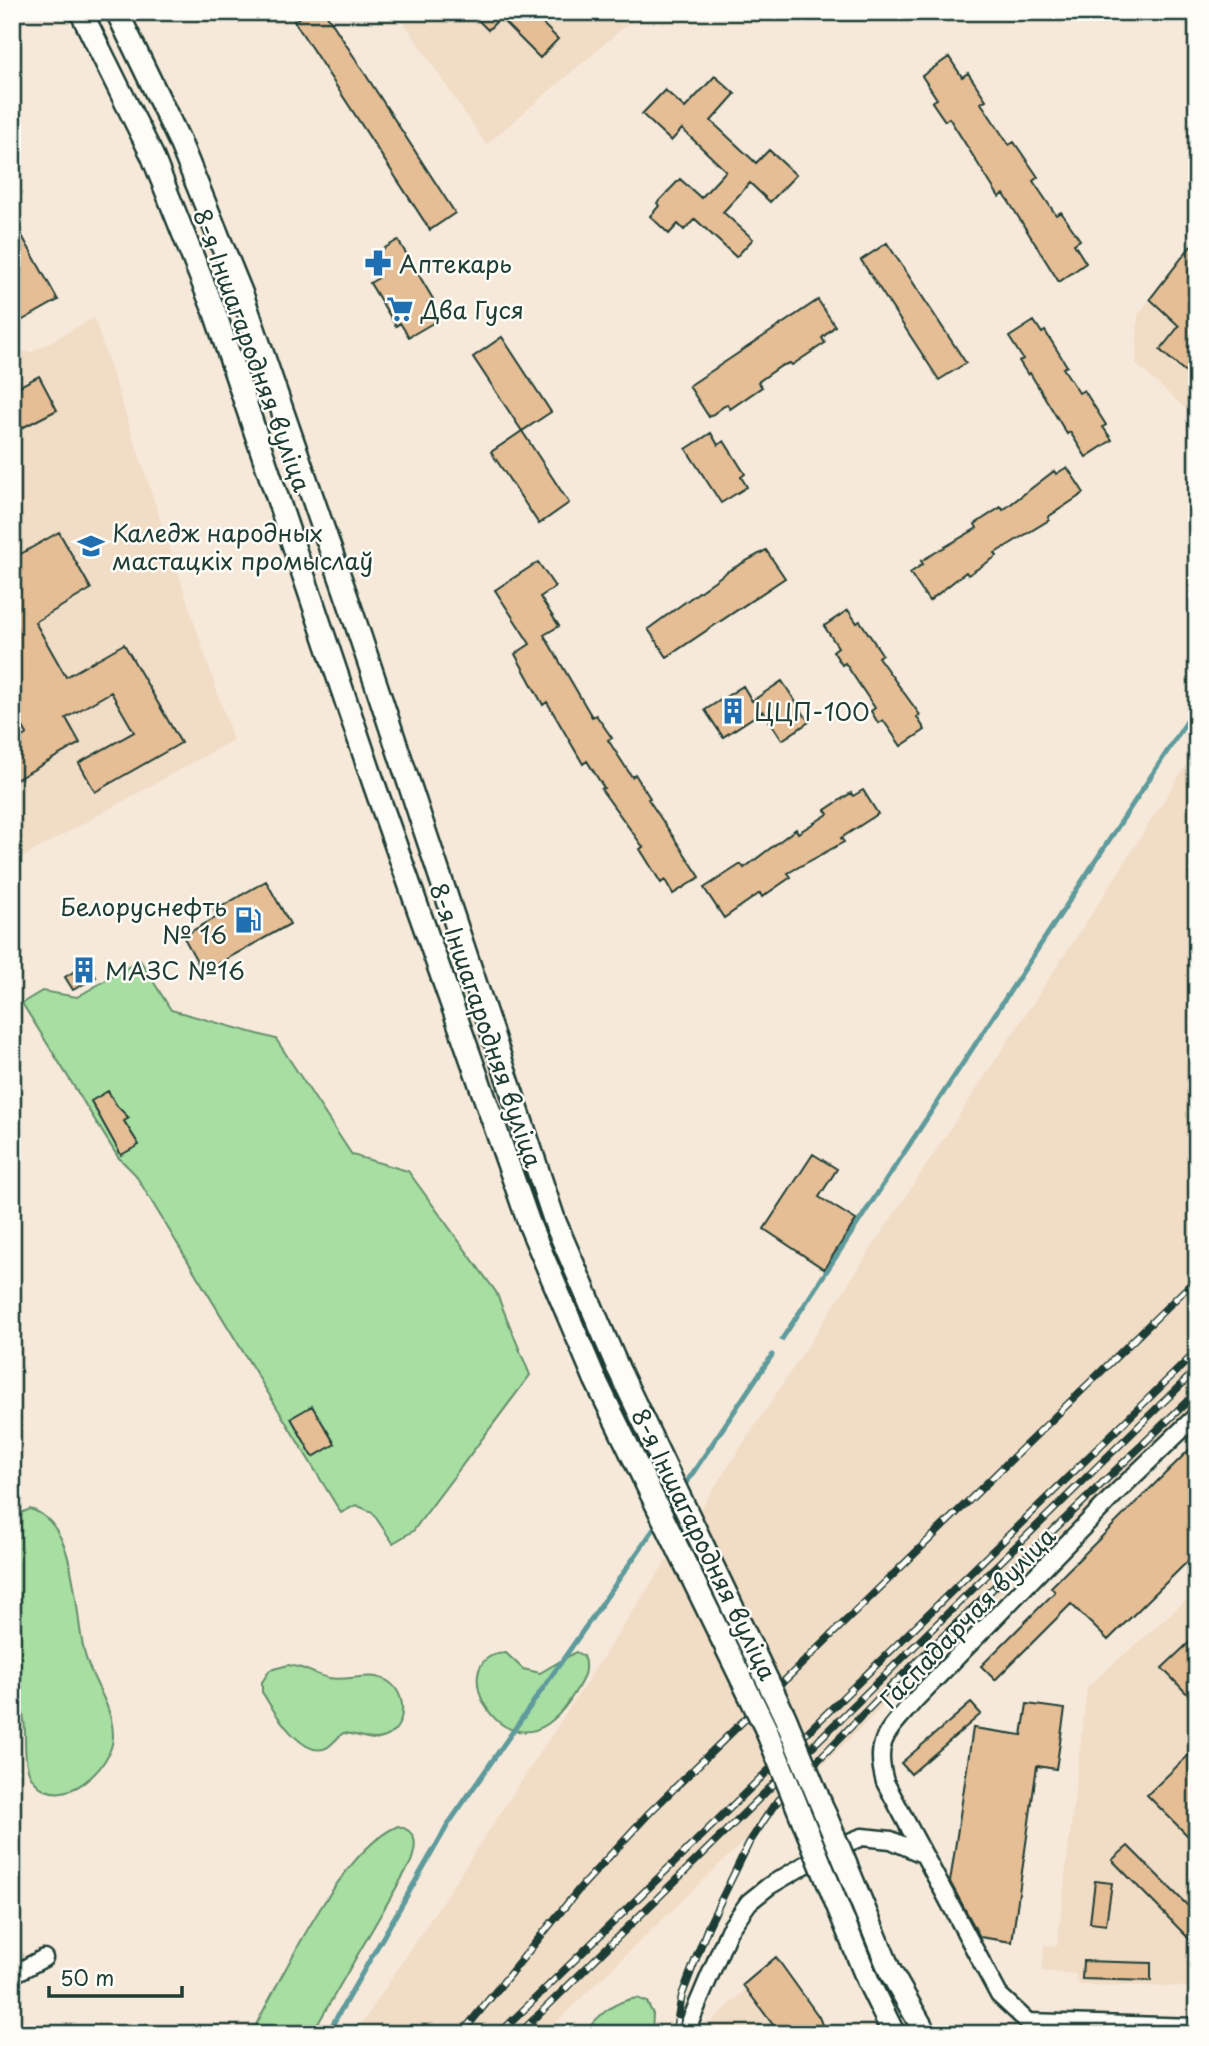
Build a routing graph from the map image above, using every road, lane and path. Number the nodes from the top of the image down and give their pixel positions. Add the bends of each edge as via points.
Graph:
1 (81, 12) edge
2 (117, 12) edge
3 (146, 71) junction
4 (119, 89) junction
5 (404, 773) junction
6 (374, 783) junction
7 (511, 1093) junction
8 (488, 1108) junction
9 (1197, 1415) edge
10 (920, 1853) junction
11 (44, 1958) dead end
12 (12, 1975) edge
13 (1197, 2027) edge
14 (685, 2032) edge
15 (894, 2034) edge
16 (926, 2034) edge

1 - 4 main road, 8-я Іншагародняя вуліца
2 - 3 main road, 8-я Іншагародняя вуліца
3 - 4 main road
3 - 5 main road, 8-я Іншагародняя вуліца via 243,296
4 - 6 main road, 8-я Іншагародняя вуліца via 152,155 215,313
5 - 6 main road
5 - 7 main road, 8-я Іншагародняя вуліца
6 - 8 main road, 8-я Іншагародняя вуліца
7 - 8 main road
7 - 16 main road, 8-я Іншагародняя вуліца, bridge via 555,1222 618,1368 785,1717 890,1971
8 - 15 main road, 8-я Іншагародняя вуліца, bridge via 544,1263 595,1379 765,1727
9 - 10 street, Гаспадарчая вуліца via 1118,1491 885,1737 878,1759 885,1783
10 - 13 street, Гаспадарчая вуліца via 999,1994 1028,2022
10 - 14 street via 891,1840 862,1838 832,1849 768,1886 749,1902 729,1930
11 - 12 street

